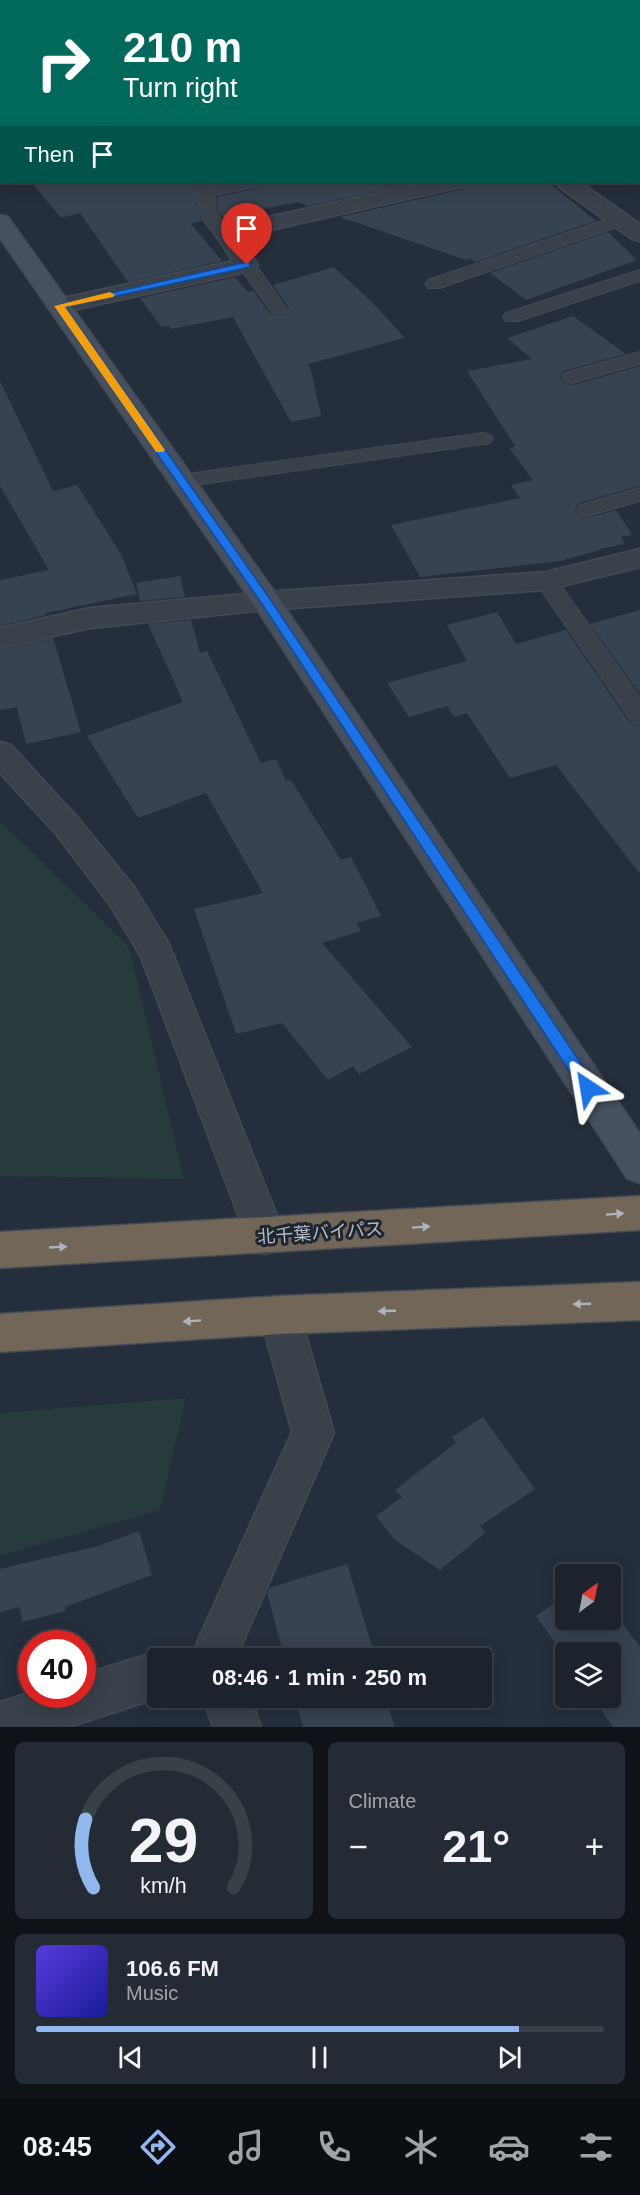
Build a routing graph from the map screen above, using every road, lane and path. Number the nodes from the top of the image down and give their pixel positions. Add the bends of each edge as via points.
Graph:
1 (248, 183) edge
2 (444, 183) edge
3 (568, 183) edge
4 (398, 187) edge
5 (620, 220) junction
6 (0, 222) edge
7 (225, 233) junction
8 (640, 234) edge
9 (247, 265) junction
10 (640, 275) edge
11 (434, 284) dead end
12 (59, 306) junction
13 (278, 309) dead end
14 (512, 317) dead end
15 (640, 357) edge
16 (572, 377) dead end
17 (483, 439) dead end
18 (181, 481) junction
19 (640, 494) edge
20 (587, 510) dead end
21 (640, 558) edge
22 (546, 581) junction
23 (266, 601) junction
24 (0, 638) edge
25 (640, 716) edge
26 (0, 753) edge
27 (640, 1166) edge
28 (640, 1213) edge
29 (265, 1236) junction
30 (0, 1250) edge
31 (640, 1301) edge
32 (280, 1315) junction
33 (0, 1333) edge
34 (223, 1648) edge
35 (147, 1678) edge
36 (230, 1708) edge
37 (0, 1726) edge
38 (237, 1727) edge

1 - 7 lane via 206,192 208,214
2 - 4 street
3 - 5 street
4 - 7 street
5 - 8 street
5 - 11 lane
6 - 12 street
7 - 9 street
9 - 12 street
9 - 13 lane
10 - 14 lane
12 - 18 street
15 - 16 lane
17 - 18 lane
18 - 23 street
19 - 20 lane
21 - 22 street
22 - 23 street
22 - 25 lane
23 - 24 street via 90,618
23 - 27 street
26 - 29 street via 122,896 157,954
29 -> 28 highway, 北千葉バイパス
30 -> 29 highway, 北千葉バイパス
31 -> 32 highway
32 -> 33 highway
32 - 34 street via 313,1433
35 - 37 street
36 - 38 street

